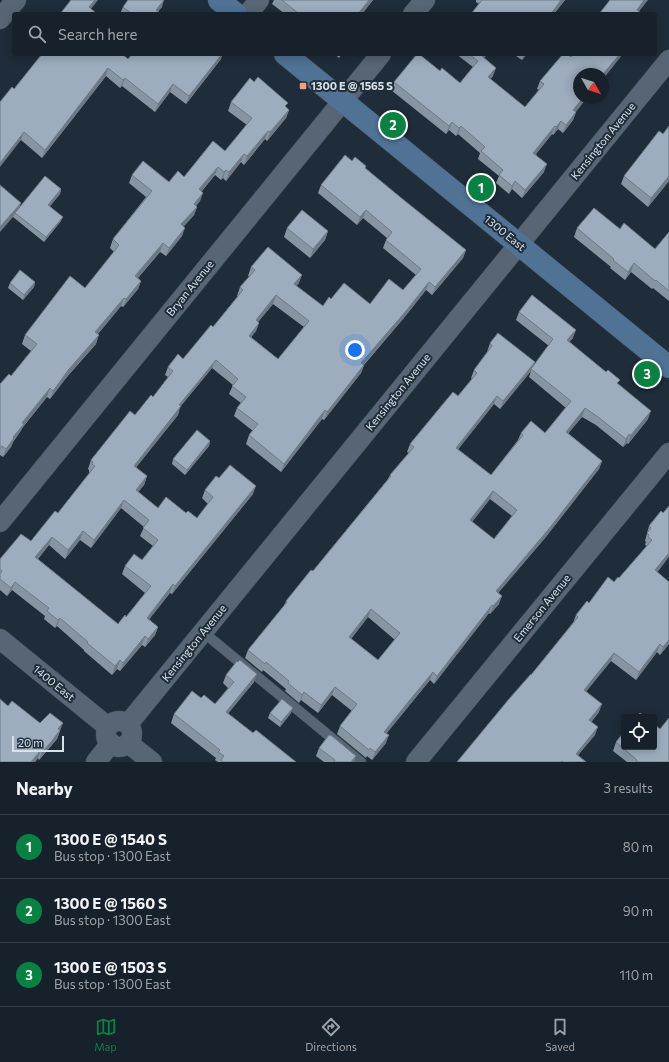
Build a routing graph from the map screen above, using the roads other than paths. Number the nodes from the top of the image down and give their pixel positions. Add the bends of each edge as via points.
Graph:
1 (16, 0) edge
2 (219, 0) edge
3 (259, 0) edge
4 (425, 0) edge
5 (234, 12) edge
6 (250, 12) edge
7 (415, 12) edge
8 (0, 19) edge
9 (288, 56) edge
10 (379, 56) edge
11 (669, 60) edge
12 (343, 100) junction
13 (519, 244) junction
14 (669, 367) edge
15 (669, 453) edge
16 (0, 522) edge
17 (203, 632) junction
18 (0, 639) edge
19 (119, 734) junction
20 (96, 762) edge
21 (152, 762) edge
22 (361, 762) edge
23 (416, 762) edge

1 - 8 street
2 - 5 main road
3 - 6 street
4 - 7 street
9 - 12 main road, 1300 East
10 - 12 street, Bryan Avenue
11 - 13 street, Kensington Avenue
12 - 13 main road, 1300 East
12 - 16 street, Bryan Avenue
13 - 14 main road, 1300 East
13 - 17 street, Kensington Avenue
15 - 23 street, Emerson Avenue
17 - 19 street, Kensington Avenue
17 - 22 lane
18 - 19 street, 1400 East
19 - 20 street, Kensington Avenue
19 - 21 street, 1400 East

